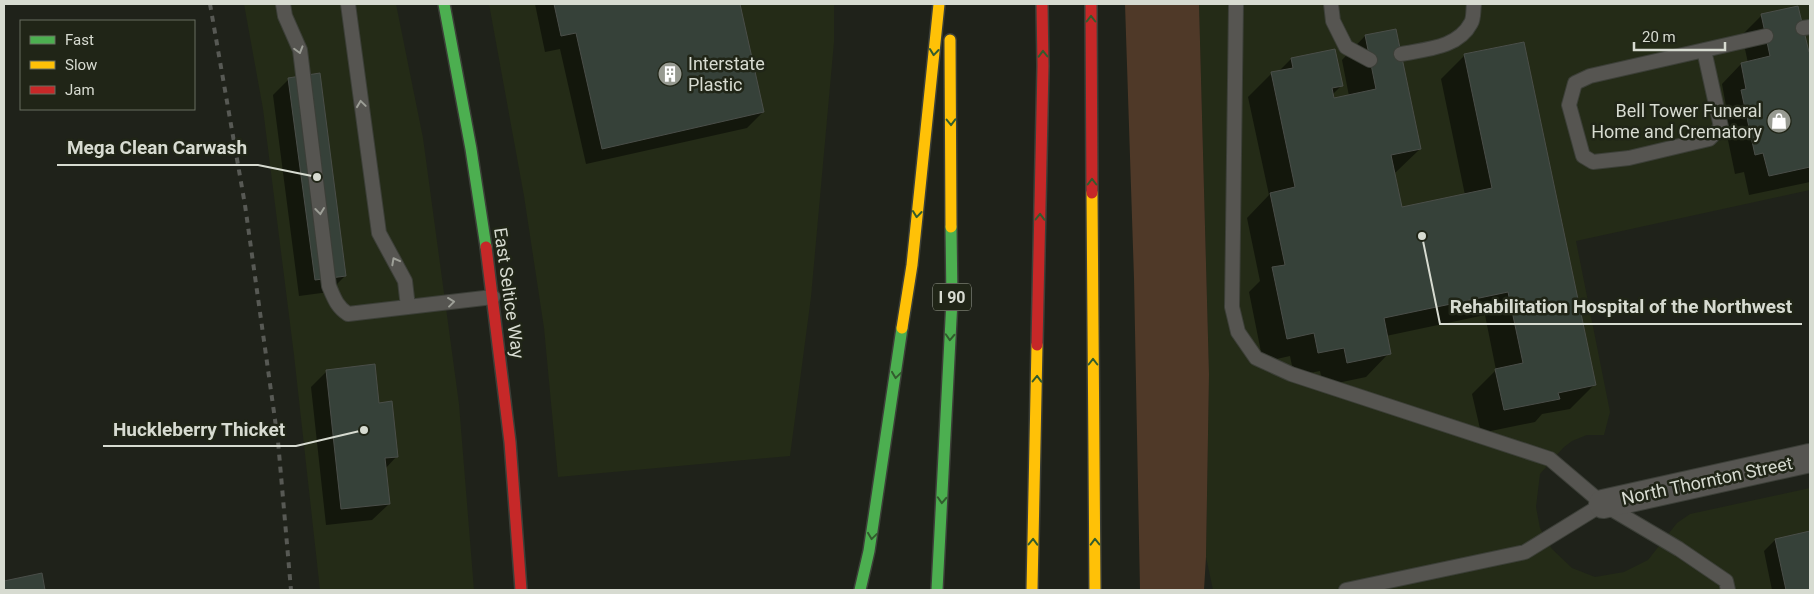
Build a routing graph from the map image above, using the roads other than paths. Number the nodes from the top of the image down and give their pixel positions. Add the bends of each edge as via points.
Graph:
1 (283, 4) edge
2 (348, 4) edge
3 (444, 4) edge
4 (938, 4) edge
5 (1042, 4) edge
6 (1091, 4) edge
7 (1236, 4) edge
8 (1330, 4) edge
9 (1474, 4) edge
10 (950, 33) dead end
11 (1766, 36) dead end
12 (1704, 50) junction
13 (1401, 54) dead end
14 (1370, 60) dead end
15 (494, 297) junction
16 (408, 307) junction
17 (1810, 458) edge
18 (1603, 504) junction
19 (1371, 588) edge
20 (521, 590) edge
21 (860, 590) edge
22 (937, 590) edge
23 (1032, 590) edge
24 (1095, 590) edge
25 (1346, 590) edge
26 (1728, 590) edge

1 -> 16 lane via 300,50 329,286 335,302 348,314
16 -> 2 lane via 406,281 379,233
3 - 15 main road, East Seltice Way via 463,98
4 -> 21 main road via 912,265 869,550
23 -> 5 main road
24 -> 6 main road
7 - 18 lane via 1232,306 1238,332 1256,358 1291,374 1550,459
8 - 14 lane via 1333,22 1346,47
9 - 13 lane via 1472,22 1460,38
10 -> 22 main road, I 90 via 952,300
11 - 12 lane
12 - 12 lane via 1590,76 1575,83 1569,105 1583,156 1592,162 1629,158 1709,139 1721,127
16 -> 15 lane
15 - 20 main road, East Seltice Way
17 - 18 street, North Thornton Street
18 - 19 lane via 1524,552
18 - 26 lane via 1726,581
19 - 25 lane

